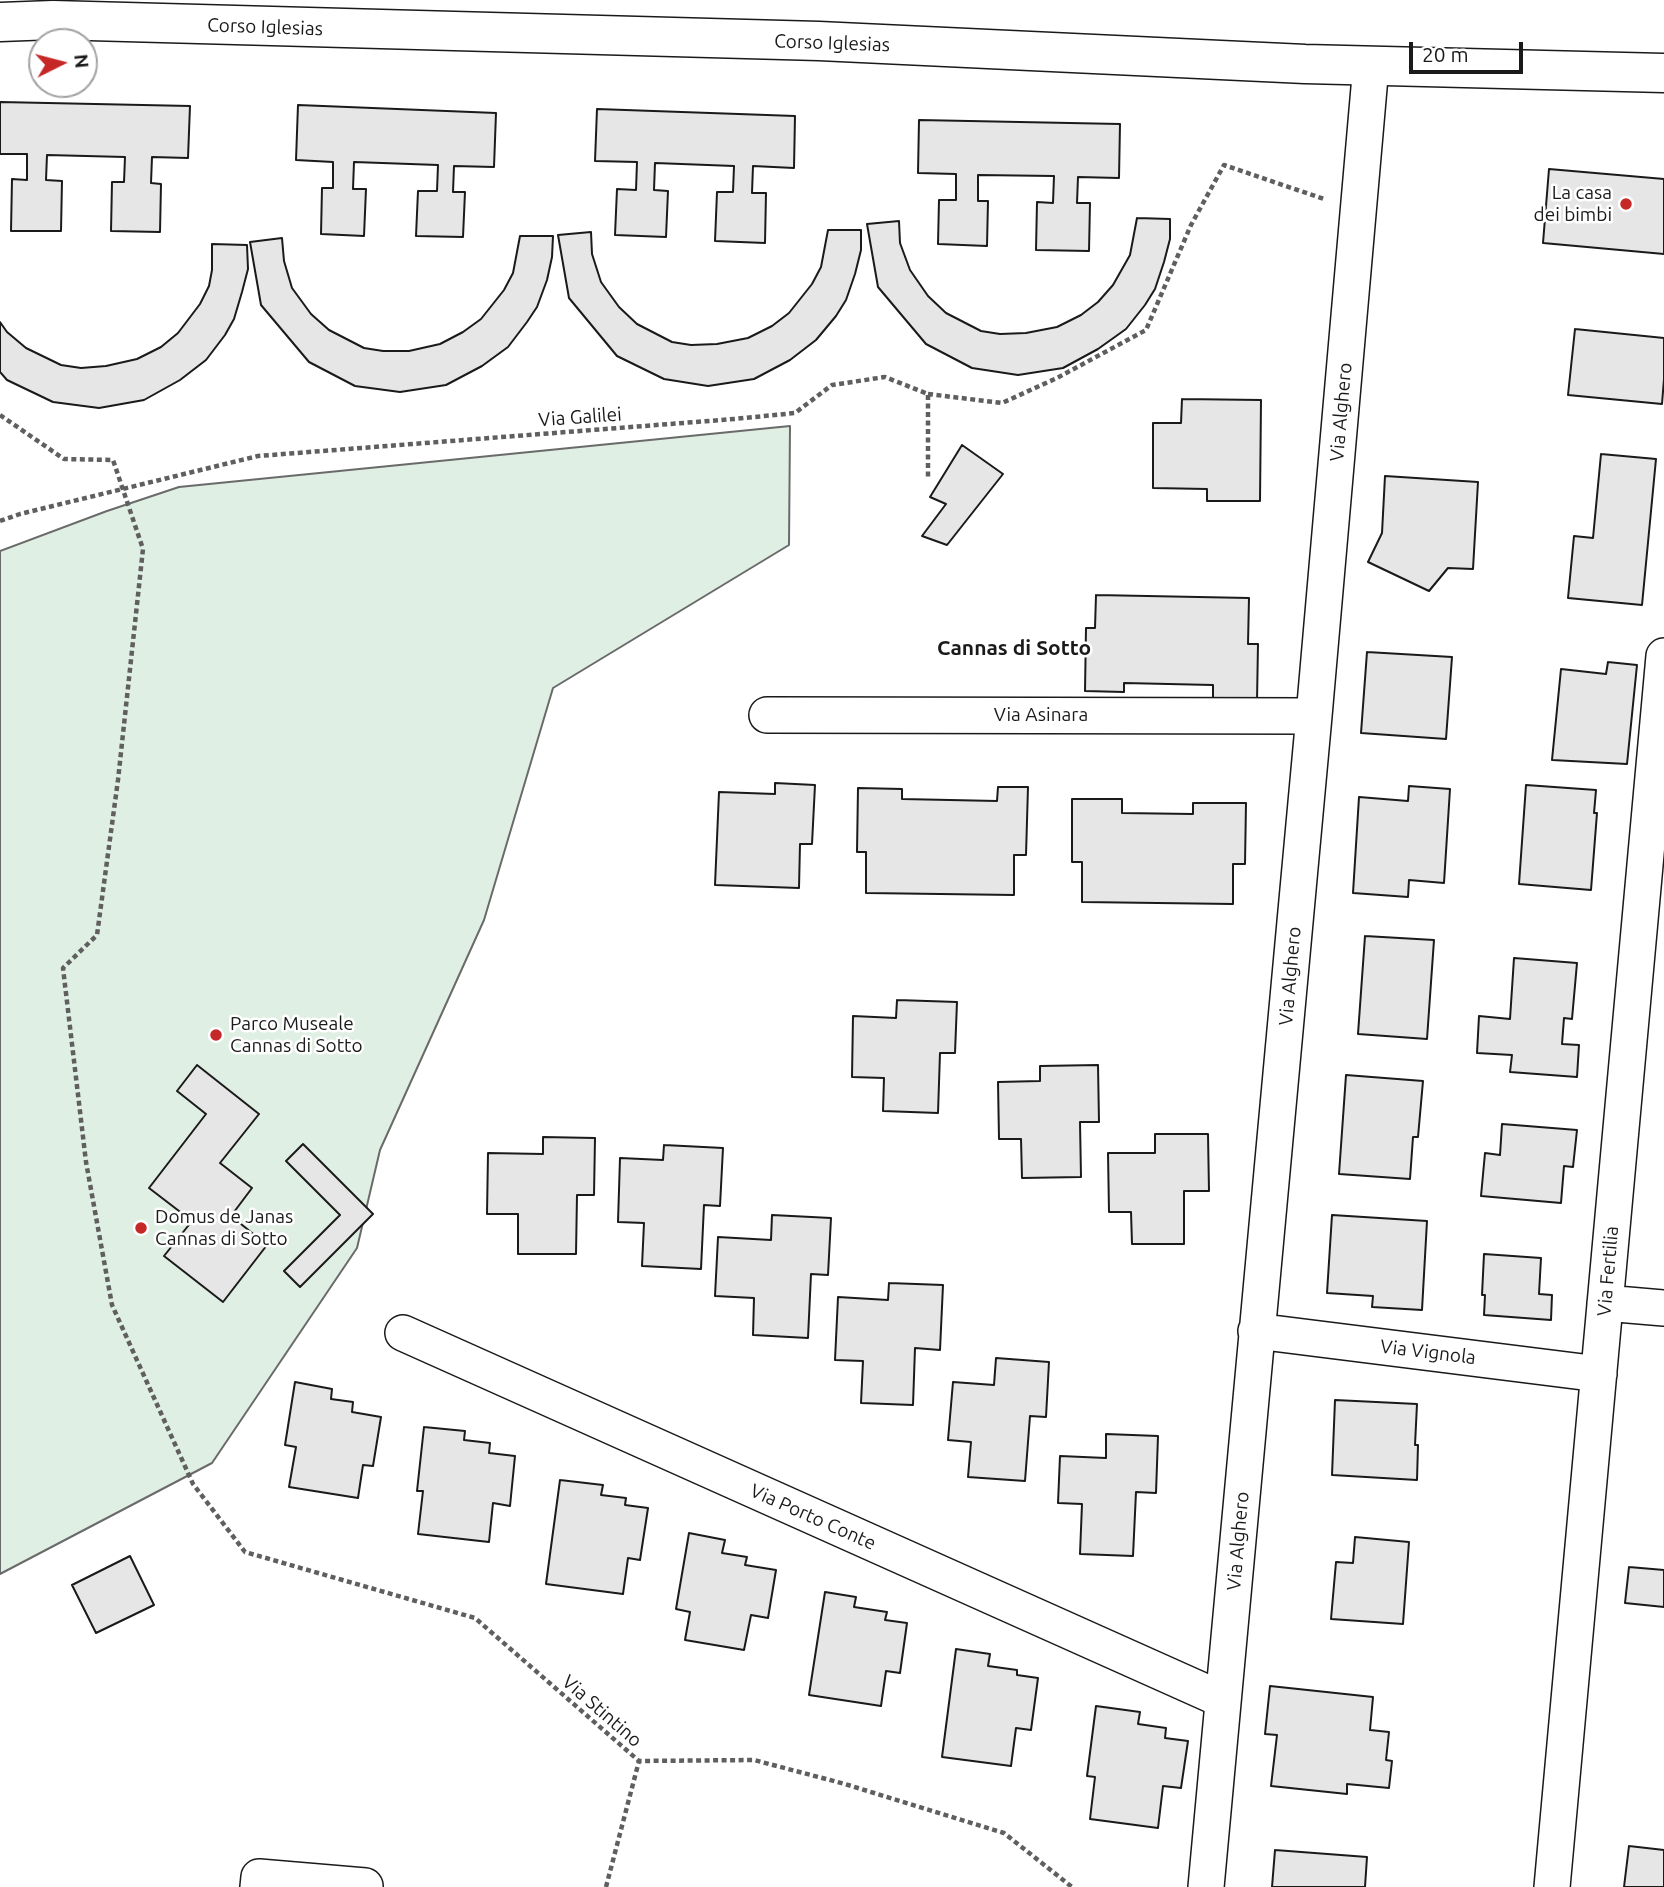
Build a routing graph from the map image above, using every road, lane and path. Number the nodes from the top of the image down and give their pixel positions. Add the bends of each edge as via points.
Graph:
1 (0, 22) edge
2 (1371, 65) junction
3 (1664, 73) edge
4 (1358, 211) junction
5 (928, 394) junction
6 (0, 415) edge
7 (928, 478) dead end
8 (122, 488) junction
9 (0, 521) edge
10 (1664, 656) edge
11 (767, 715) dead end
12 (1314, 716) junction
13 (1651, 937) edge
14 (1605, 1303) junction
15 (1664, 1308) edge
16 (1256, 1331) junction
17 (403, 1333) dead end
18 (1599, 1374) junction
19 (1223, 1700) junction
20 (639, 1761) junction
21 (365, 1886) edge
22 (258, 1887) edge
23 (607, 1887) edge
24 (1073, 1887) edge
25 (1206, 1887) edge
26 (1552, 1887) edge

1 - 2 street, Corso Iglesias via 819,41
2 - 3 street, Corso Iglesias
2 - 4 street, Via Alghero
4 - 5 path, Via Galilei via 1224,165 1191,225 1146,330 1002,403
4 - 12 street, Via Alghero
5 - 7 path
5 - 8 path, Via Galilei via 885,377 832,385 795,413 258,456
6 - 8 path via 64,459 113,460
8 - 9 path, Via Galilei
8 - 20 path, Via Stintino via 143,549 118,780 97,935 64,968 86,1162 112,1305 193,1484 245,1552 475,1618
10 - 13 street, Via Fertilia
11 - 12 street, Via Asinara
12 - 16 street, Via Alghero
13 - 14 street, Via Fertilia
14 - 15 street
14 - 18 street, Via Fertilia
16 - 18 street, Via Vignola
16 - 19 street, Via Alghero
17 - 19 street, Via Porto Conte
18 - 26 street, Via Fertilia
19 - 25 street, Via Alghero
20 - 23 path
20 - 24 path, Via Stintino via 754,1760 845,1784 1004,1833
21 - 22 street via 259,1877

